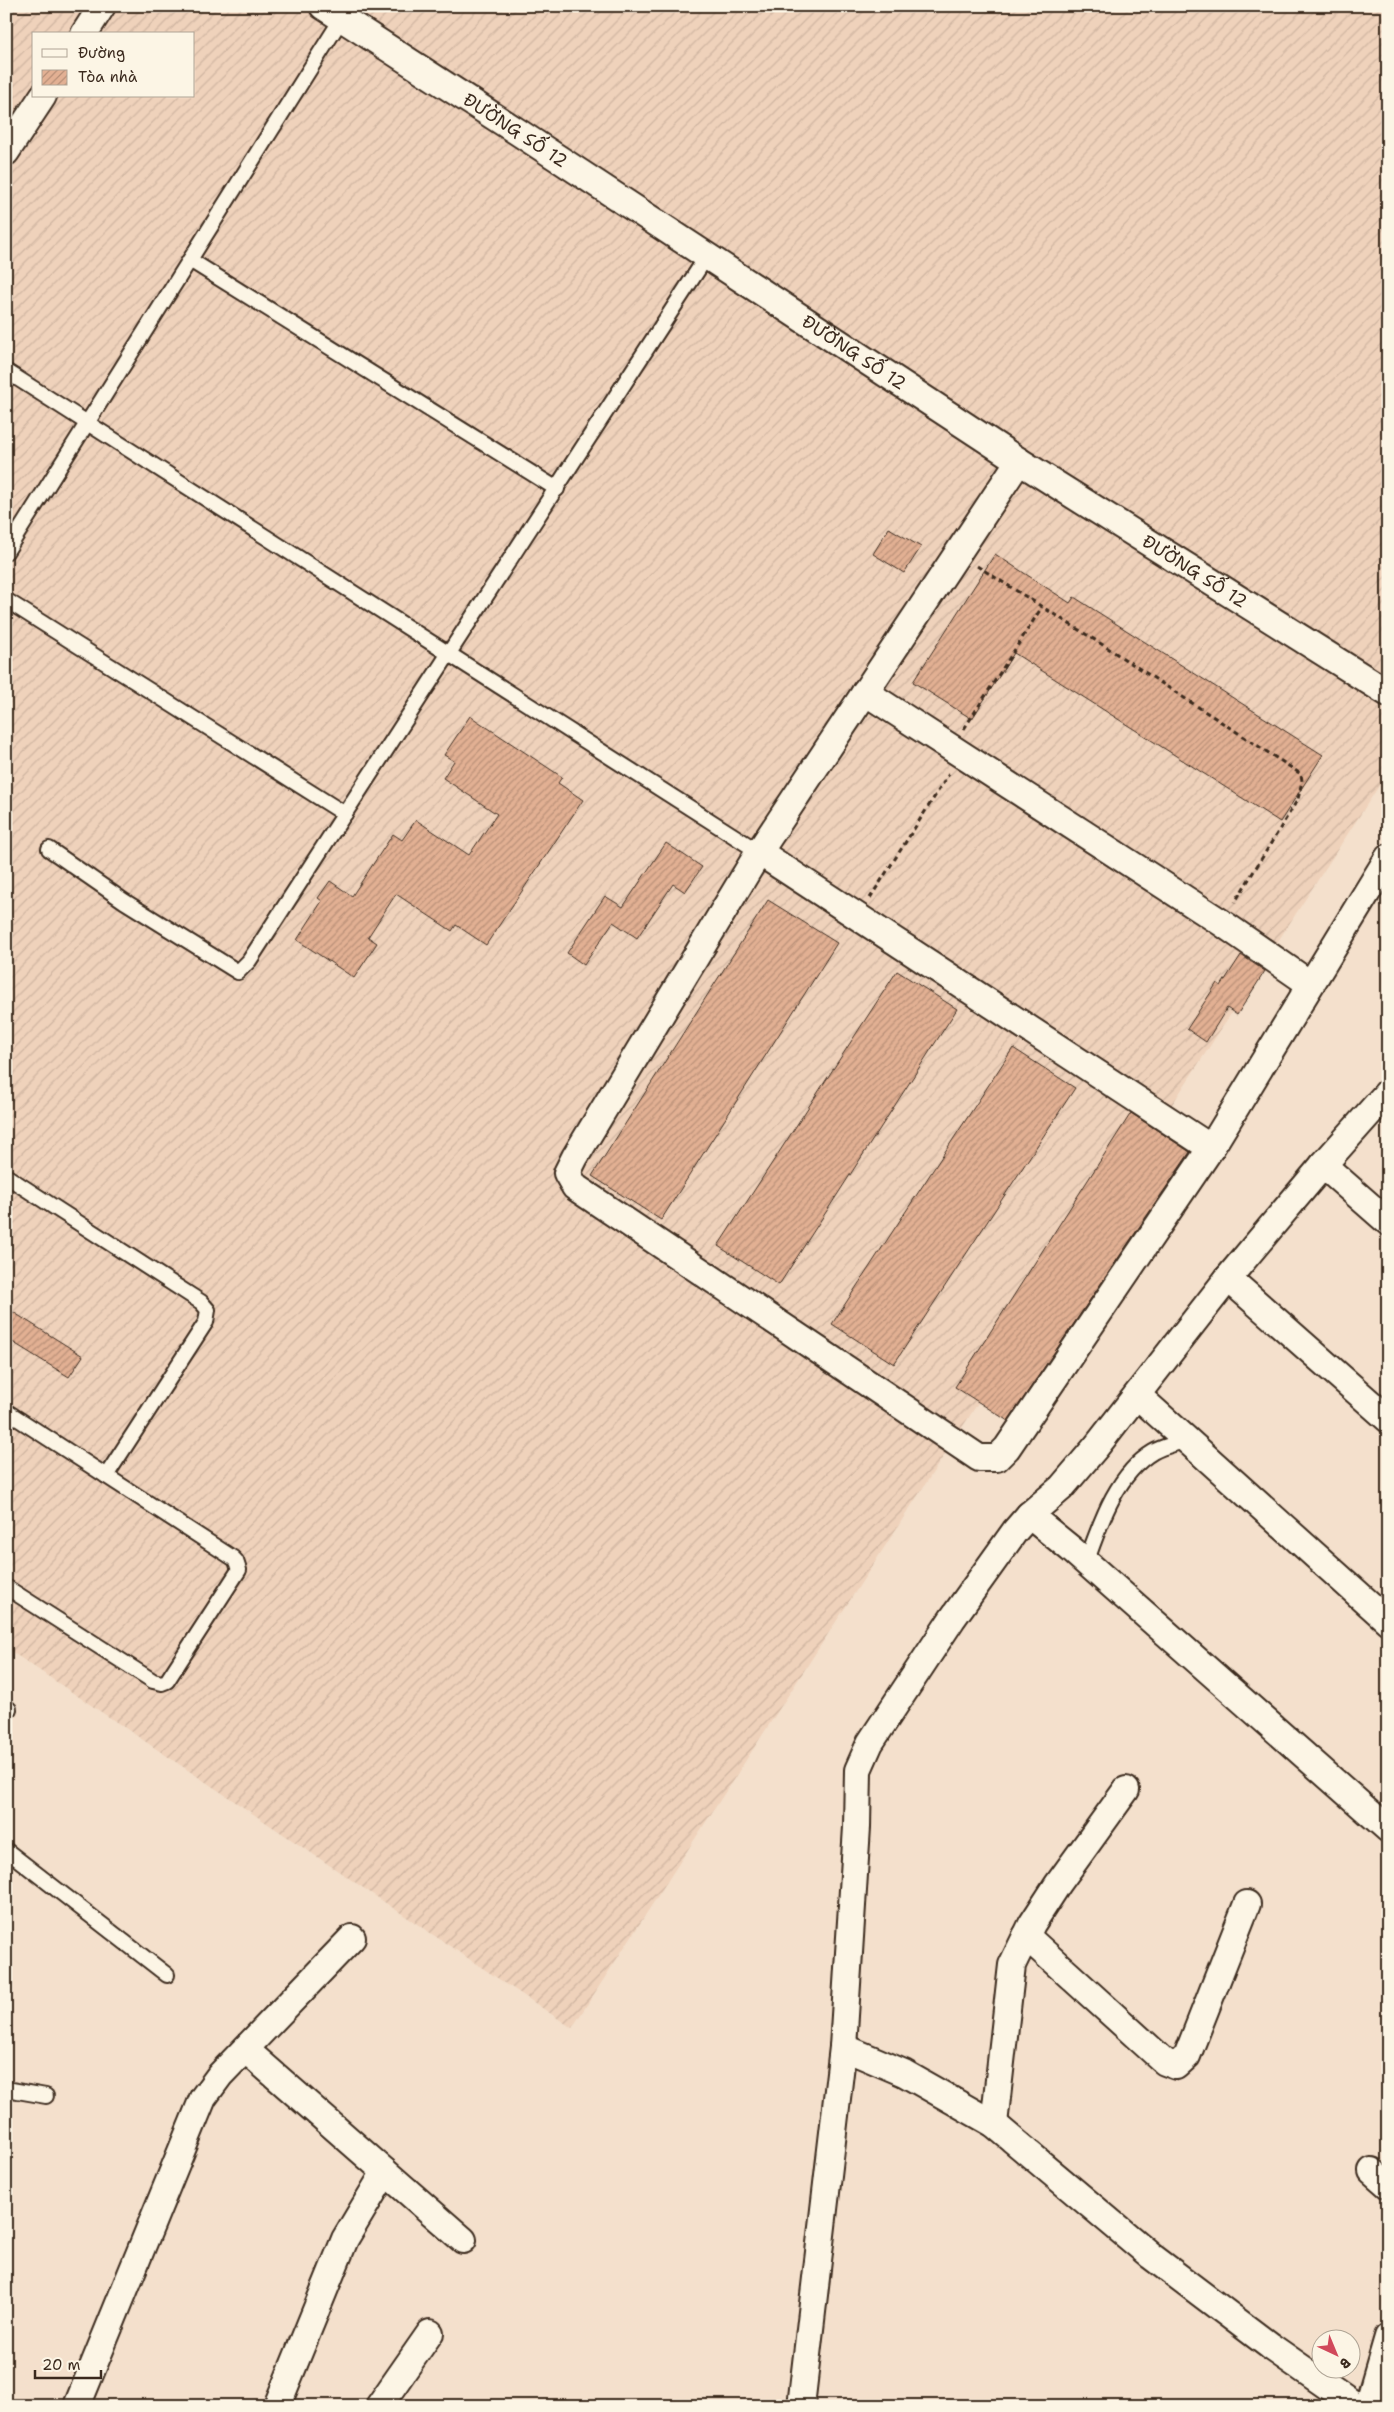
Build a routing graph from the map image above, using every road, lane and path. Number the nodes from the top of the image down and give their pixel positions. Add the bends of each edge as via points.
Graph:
1 (102, 6) edge
2 (332, 12) edge
3 (85, 32) edge
4 (42, 98) edge
5 (6, 152) edge
6 (706, 256) junction
7 (190, 260) junction
8 (6, 371) edge
9 (88, 423) junction
10 (1019, 461) junction
11 (557, 489) junction
12 (6, 552) edge
13 (957, 554) junction
14 (6, 600) edge
15 (1042, 607) junction
16 (449, 652) junction
17 (865, 692) junction
18 (1388, 693) edge
19 (956, 752) junction
20 (345, 814) junction
21 (49, 849) dead end
22 (759, 852) junction
23 (1388, 858) edge
24 (858, 917) junction
25 (1222, 923) junction
26 (1310, 984) junction
27 (1388, 1092) edge
28 (1211, 1148) junction
29 (1323, 1165) junction
30 (6, 1176) edge
31 (1388, 1222) edge
32 (1228, 1278) junction
33 (1137, 1395) junction
34 (6, 1411) edge
35 (1388, 1419) edge
36 (1186, 1440) junction
37 (106, 1476) junction
38 (1029, 1515) junction
39 (1086, 1563) junction
40 (6, 1587) edge
41 (1388, 1621) edge
42 (1126, 1790) dead end
43 (1388, 1829) edge
44 (6, 1850) edge
45 (1247, 1904) dead end
46 (1026, 1936) junction
47 (352, 1938) dead end
48 (166, 1975) dead end
49 (843, 2047) junction
50 (246, 2050) junction
51 (6, 2089) edge
52 (46, 2096) dead end
53 (994, 2124) junction
54 (385, 2172) junction
55 (463, 2240) dead end
56 (430, 2333) dead end
57 (1388, 2337) edge
58 (77, 2406) edge
59 (276, 2406) edge
60 (379, 2406) edge
61 (801, 2406) edge
62 (1356, 2406) edge
63 (1368, 2406) edge

1 - 3 street
2 - 6 street, ĐƯỜNG SỐ 12
2 - 7 lane
4 - 5 street
6 - 10 street, ĐƯỜNG SỐ 12
6 - 11 lane
7 - 9 lane
7 - 11 lane
8 - 9 lane
9 - 12 lane
9 - 16 lane
10 - 13 street
10 - 18 street, ĐƯỜNG SỐ 12
11 - 16 lane
13 - 15 path
13 - 17 street
14 - 20 lane
15 - 19 path
15 - 25 path via 1301,774 1298,799
16 - 20 lane
16 - 22 lane
17 - 19 street
17 - 22 street
19 - 24 path
19 - 25 street
20 - 21 lane via 249,961 238,972 124,901
22 - 24 street
22 - 28 street via 567,1173 575,1187 588,1198 979,1458 997,1458 1008,1448
23 - 26 street
24 - 28 street
25 - 26 street
26 - 28 street
27 - 29 street
29 - 31 street
29 - 32 street
30 - 37 lane via 201,1302 208,1310 206,1322
32 - 33 street
32 - 35 street
33 - 36 street
33 - 38 street via 1060,1488
34 - 37 lane
36 - 39 lane via 1154,1452 1130,1472 1101,1521
36 - 41 street
37 - 40 lane via 233,1558 238,1566 237,1574 167,1680 153,1682
38 - 39 street
38 - 49 street via 998,1553 925,1660 870,1743 858,1770
39 - 43 street
42 - 46 street via 1058,1884
44 - 48 lane
45 - 46 street via 1187,2056 1176,2066 1165,2062
46 - 53 street via 1012,1965
47 - 50 street
49 - 53 street via 904,2074
49 - 61 street
50 - 54 street
50 - 58 street via 220,2075 203,2098
51 - 52 lane
53 - 62 street via 1152,2256 1270,2346
54 - 55 street
54 - 59 street via 345,2239
56 - 60 street
57 - 63 street

